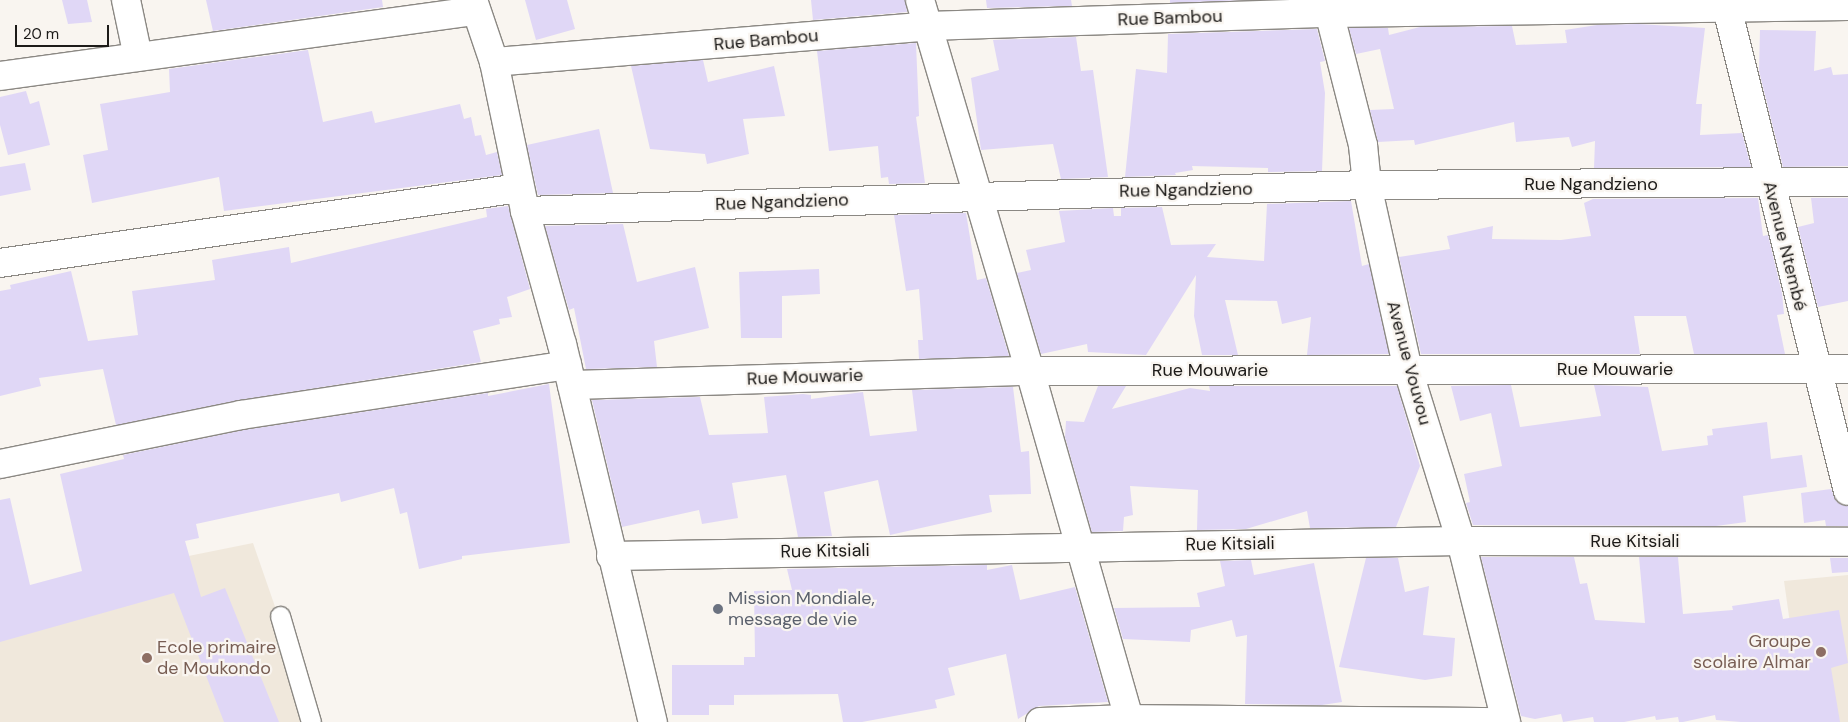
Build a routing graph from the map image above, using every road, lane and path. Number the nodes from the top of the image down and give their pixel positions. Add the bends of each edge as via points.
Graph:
1 (126, 0) edge
2 (920, 0) edge
3 (1726, 4) edge
4 (474, 6) edge
5 (1327, 6) edge
6 (1848, 6) edge
7 (928, 26) junction
8 (138, 57) junction
9 (494, 62) junction
10 (0, 76) edge
11 (1848, 182) edge
12 (1770, 183) junction
13 (1367, 186) junction
14 (979, 195) junction
15 (523, 200) junction
16 (0, 263) edge
17 (1816, 368) junction
18 (1848, 369) edge
19 (1408, 370) junction
20 (1030, 371) junction
21 (569, 375) junction
22 (0, 464) edge
23 (1848, 491) edge
24 (1460, 541) junction
25 (1848, 542) edge
26 (1080, 546) junction
27 (611, 556) junction
28 (280, 616) dead end
29 (1130, 721) edge
30 (311, 722) edge
31 (653, 722) edge
32 (1040, 722) edge
33 (1498, 722) edge
34 (1506, 722) edge

1 - 8 street
2 - 7 street
3 - 5 street, Rue Bambou
3 - 6 street, Rue Bambou
3 - 12 street, Avenue Ntembé
4 - 8 street
4 - 9 street
5 - 7 street, Rue Bambou
5 - 13 street, Avenue Vouvou via 1363,145
7 - 9 street, Rue Bambou
7 - 14 street
8 - 10 street
9 - 15 street
11 - 12 street, Rue Ngandzieno
12 - 13 street, Rue Ngandzieno
12 - 17 street, Avenue Ntembé
13 - 14 street, Rue Ngandzieno
13 - 19 street, Avenue Vouvou
14 - 15 street, Rue Ngandzieno
14 - 20 street
15 - 16 street, Rue Ngandzieno
15 - 21 street
17 - 18 street, Rue Mouwarie
17 - 19 street, Rue Mouwarie
17 - 23 street, Avenue Ntembé
19 - 20 street, Rue Mouwarie
19 - 24 street, Avenue Vouvou
20 - 21 street, Rue Mouwarie
20 - 26 street
21 - 22 street, Rue Mouwarie via 240,416
21 - 27 street
24 - 25 street, Rue Kitsiali
24 - 26 street, Rue Kitsiali
24 - 34 street, Avenue Vouvou
26 - 27 street, Rue Kitsiali
26 - 29 street
27 - 31 street
28 - 30 lane
29 - 32 street
29 - 33 street

